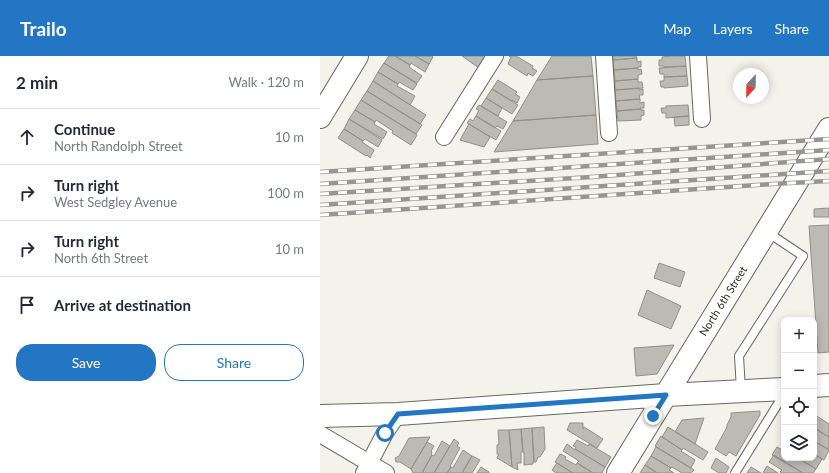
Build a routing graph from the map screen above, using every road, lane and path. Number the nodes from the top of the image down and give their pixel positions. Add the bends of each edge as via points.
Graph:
1 (357, 56) edge
2 (495, 56) edge
3 (604, 56) edge
4 (698, 56) edge
5 (320, 117) edge
6 (702, 119) dead end
7 (829, 129) edge
8 (609, 133) dead end
9 (444, 137) dead end
10 (766, 232) junction
11 (829, 385) edge
12 (817, 386) edge
13 (781, 388) edge
14 (741, 391) junction
15 (666, 395) junction
16 (781, 399) edge
17 (398, 414) junction
18 (320, 416) edge
19 (320, 434) edge
20 (367, 468) edge
21 (386, 473) edge
22 (618, 473) edge
23 (735, 473) edge

1 - 5 street
2 - 9 street
3 - 8 street
4 - 6 street
7 - 10 street, North 6th Street
10 - 14 lane via 803,256 739,356
10 - 15 street, North 6th Street
11 - 12 street
13 - 14 street
14 - 15 street
15 - 17 street
15 - 22 street, North 6th Street
16 - 23 lane
17 - 18 street
17 - 20 street
19 - 20 street
20 - 21 street

